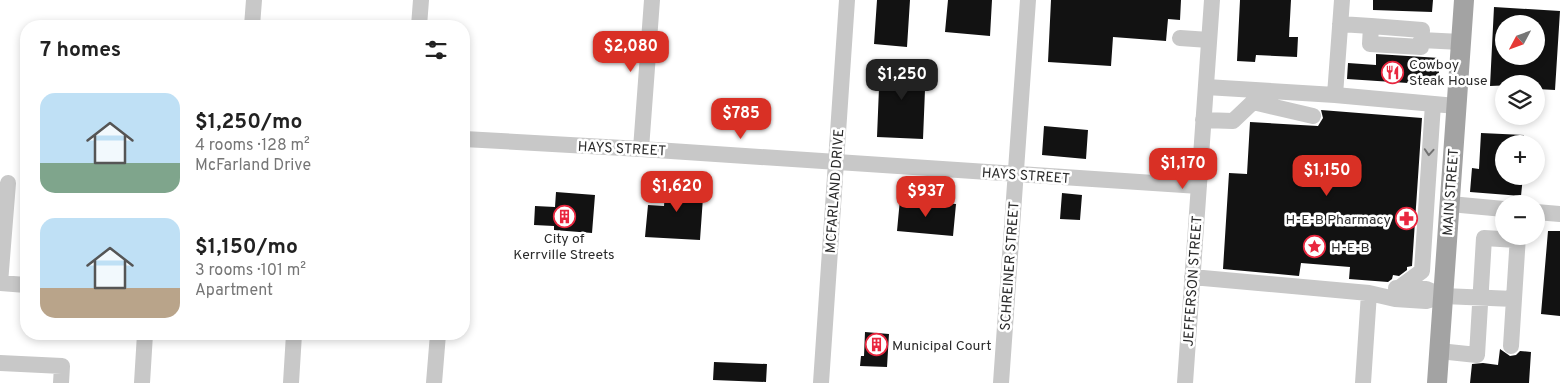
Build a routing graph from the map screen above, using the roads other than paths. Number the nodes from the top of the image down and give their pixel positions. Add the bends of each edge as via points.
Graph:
1 (254, 0) edge
2 (421, 0) edge
3 (652, 0) edge
4 (847, 0) edge
5 (1028, 0) edge
6 (1212, 0) edge
7 (1342, 0) edge
8 (1464, 0) edge
9 (252, 20) edge
10 (419, 20) edge
11 (1340, 24) junction
12 (1180, 38) dead end
13 (1209, 40) junction
14 (1461, 42) junction
15 (1206, 87) junction
16 (1335, 95) junction
17 (1433, 104) junction
18 (1456, 106) junction
19 (1313, 116) dead end
20 (1203, 120) junction
21 (470, 139) edge
22 (641, 149) junction
23 (836, 162) junction
24 (1016, 175) junction
25 (8, 183) dead end
26 (1199, 186) junction
27 (1450, 204) junction
28 (1495, 208) edge
29 (1545, 213) edge
30 (1560, 214) edge
31 (1495, 238) edge
32 (1518, 245) edge
33 (1192, 277) junction
34 (0, 283) edge
35 (20, 285) edge
36 (1398, 288) junction
37 (1369, 293) junction
38 (1443, 296) junction
39 (1481, 297) junction
40 (1514, 299) junction
41 (145, 340) edge
42 (294, 340) edge
43 (438, 340) edge
44 (1511, 346) dead end
45 (1439, 351) junction
46 (0, 363) edge
47 (61, 383) edge
48 (142, 383) edge
49 (291, 383) edge
50 (434, 383) edge
51 (821, 383) edge
52 (1001, 383) edge
53 (1186, 383) edge
54 (1363, 383) edge
55 (1437, 383) edge

1 - 9 street
2 - 10 street
3 - 22 street
4 - 23 street, MCFARLAND DRIVE
5 - 24 street, SCHREINER STREET
6 - 13 street, JEFFERSON STREET
7 - 11 street
8 - 14 main road, MAIN STREET
11 - 14 street via 1371,26 1370,44 1421,47 1421,40
11 - 16 street
12 - 13 street
13 - 15 street, JEFFERSON STREET
14 - 18 main road, MAIN STREET
15 - 16 street
15 - 20 street, JEFFERSON STREET
16 - 17 street
17 - 18 street
17 -> 36 street via 1422,271
18 - 27 main road, MAIN STREET
19 - 20 street via 1253,102 1232,121
20 - 26 street, JEFFERSON STREET
21 - 22 street, HAYS STREET
22 - 23 street, HAYS STREET
23 - 24 street, HAYS STREET
23 - 51 street, MCFARLAND DRIVE
24 - 26 street, HAYS STREET
24 - 52 street, SCHREINER STREET
25 - 34 street
26 - 33 street, JEFFERSON STREET
27 - 28 street
27 - 38 main road, MAIN STREET
29 - 30 street
31 - 39 street via 1484,238
32 - 40 street
33 - 37 street
33 - 53 street, JEFFERSON STREET
34 - 35 street
36 - 37 street
36 - 38 street via 1426,289
37 - 38 street via 1426,301
37 - 54 street
38 - 39 street
38 - 45 main road, MAIN STREET
39 - 40 street
39 - 45 street via 1478,354
40 - 44 street
41 - 48 street
42 - 49 street
43 - 50 street
45 - 55 main road, MAIN STREET
46 - 47 street via 62,366

